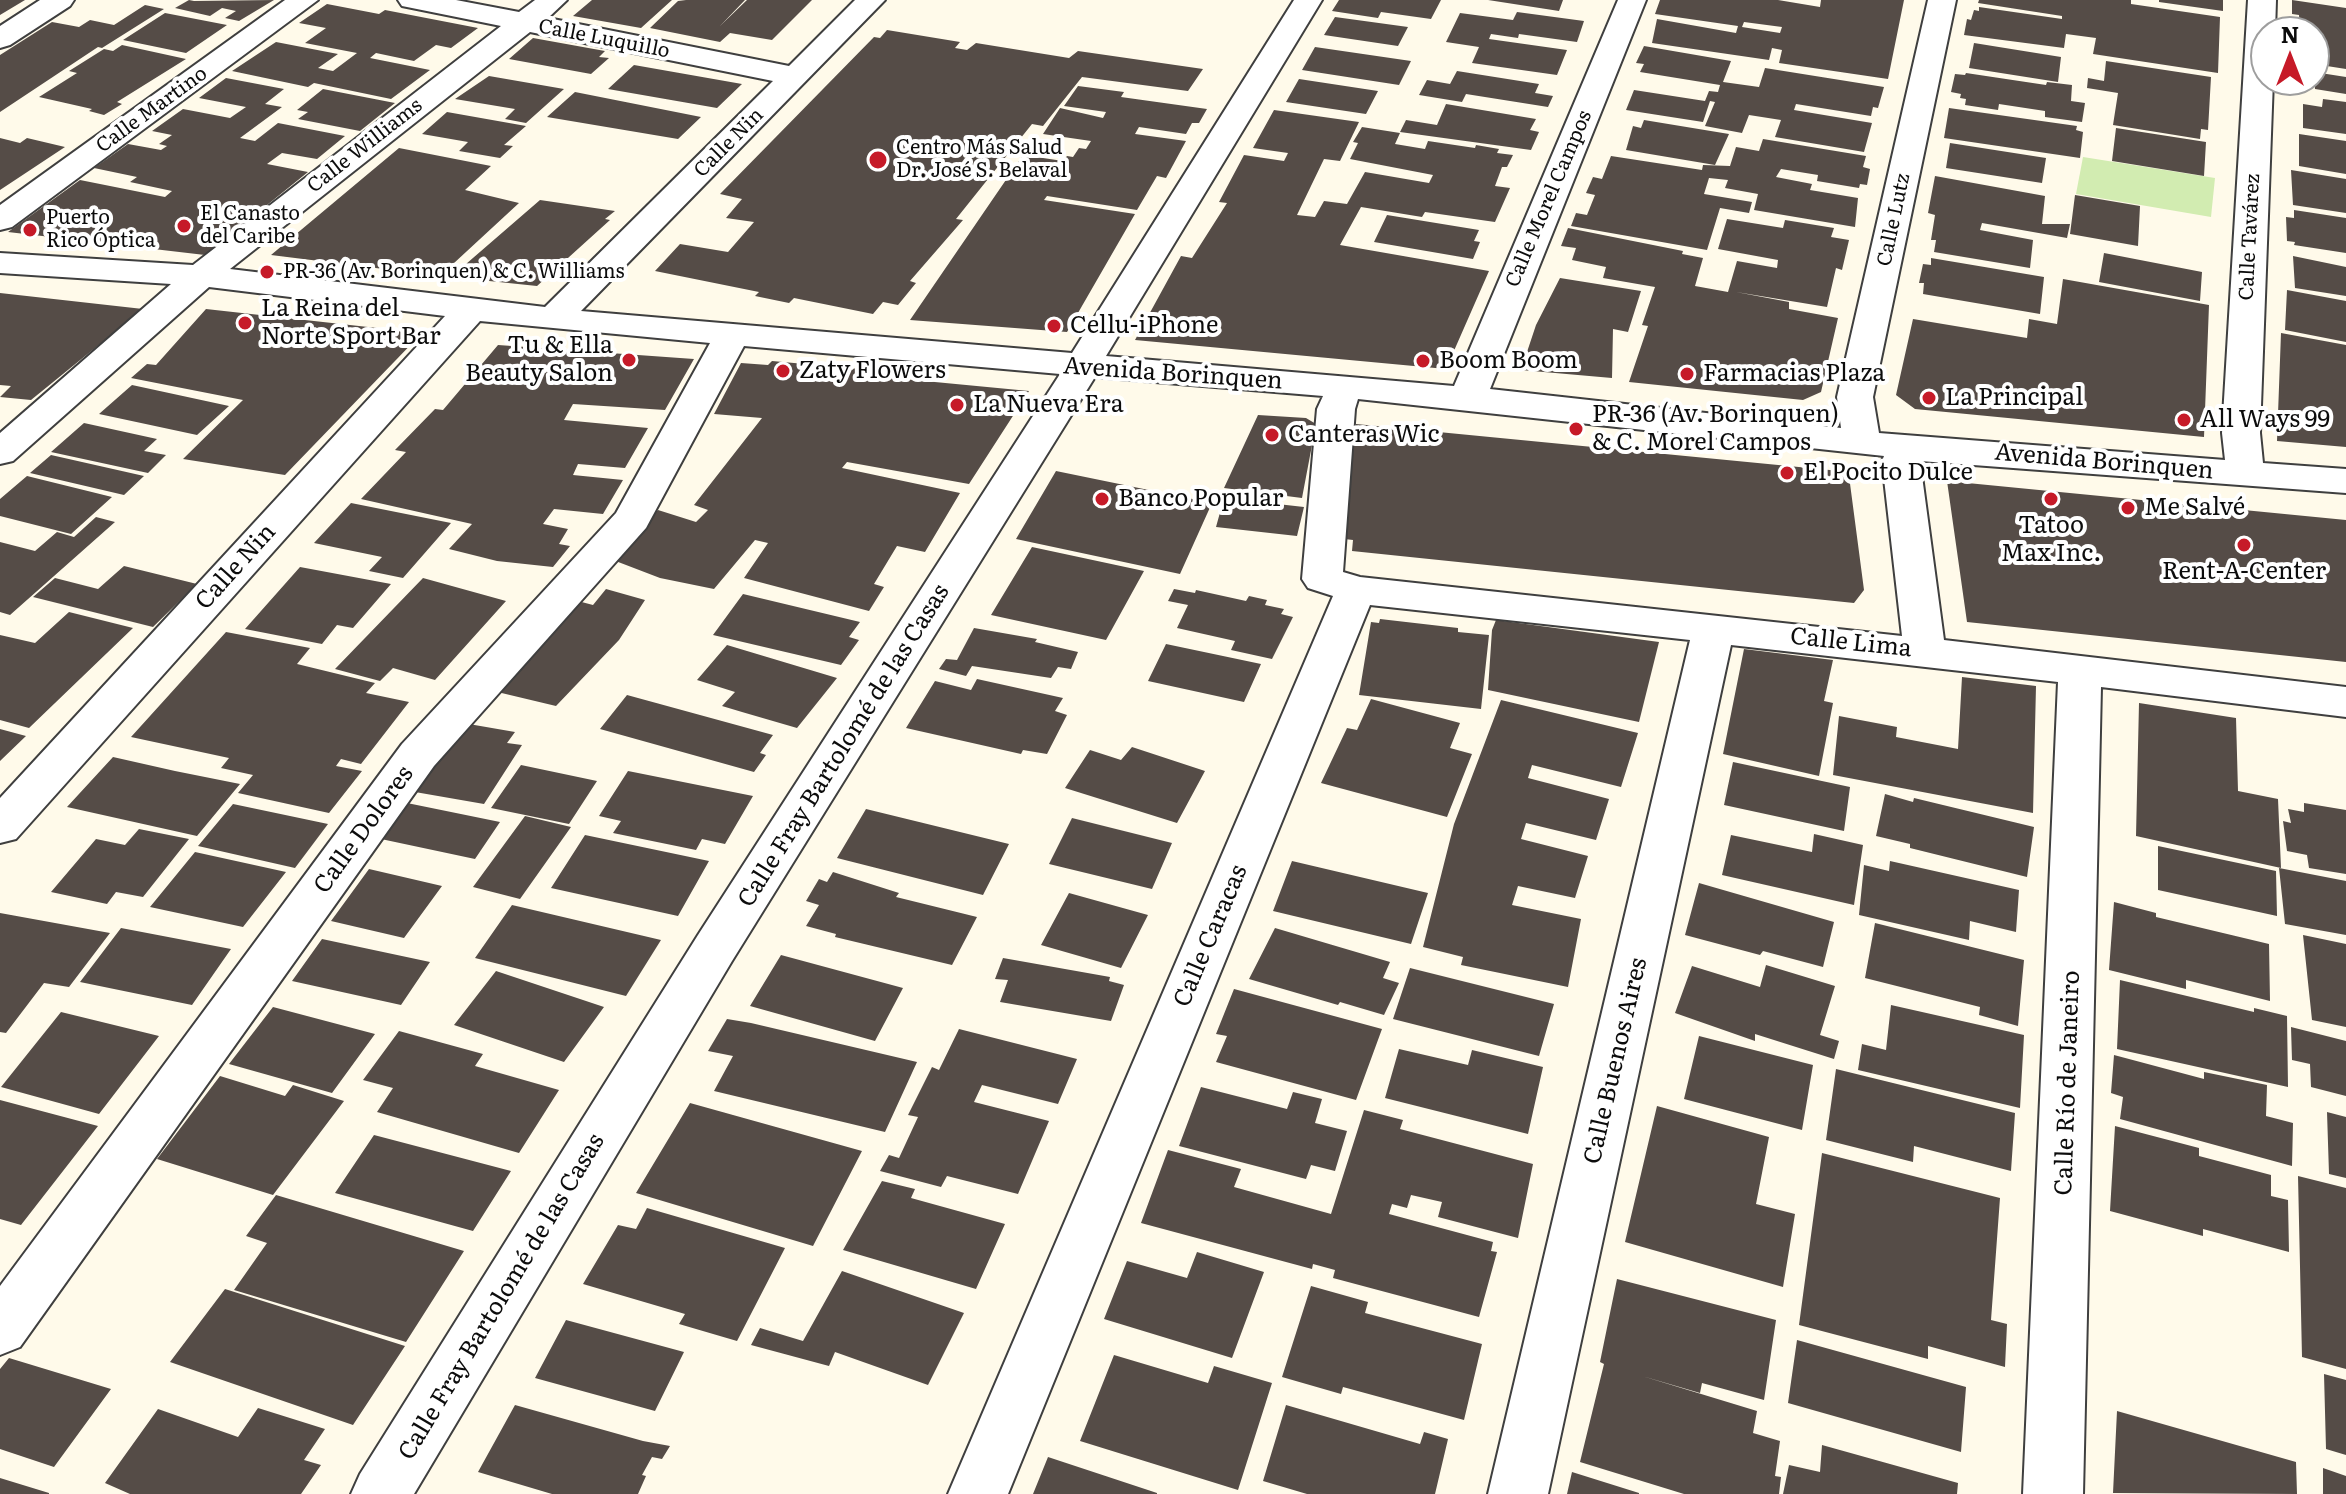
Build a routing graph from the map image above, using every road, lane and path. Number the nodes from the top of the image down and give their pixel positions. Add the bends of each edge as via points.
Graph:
1 (60, 0) edge
2 (304, 0) edge
3 (412, 0) edge
4 (553, 0) edge
5 (871, 0) edge
6 (1308, 0) edge
7 (1632, 0) edge
8 (1942, 0) edge
9 (2262, 0) edge
10 (524, 23) junction
11 (0, 39) edge
12 (796, 76) junction
13 (0, 220) edge
14 (0, 263) edge
15 (202, 276) junction
16 (472, 308) junction
17 (553, 319) junction
18 (731, 337) junction
19 (1081, 367) junction
20 (1345, 387) junction
21 (1469, 398) junction
22 (1861, 440) junction
23 (1907, 447) junction
24 (0, 453) edge
25 (2245, 474) junction
26 (2346, 481) edge
27 (1356, 590) junction
28 (1714, 628) junction
29 (1925, 652) junction
30 (2080, 671) junction
31 (2346, 702) edge
32 (0, 827) edge
33 (0, 1330) edge
34 (381, 1494) edge
35 (978, 1494) edge
36 (1518, 1494) edge
37 (2053, 1494) edge

1 - 11 street
2 - 13 street, Calle Martino
3 - 10 street, Calle Luquillo
4 - 10 street, Calle Williams
5 - 12 street, Calle Nin
6 - 19 street, Calle Fray Bartolomé de las Casas
7 - 21 street, Calle Morel Campos
8 - 22 street, Calle Lutz via 1855,397
9 - 25 street, Calle Tavárez via 2241,433
10 - 12 street, Calle Luquillo
10 - 15 street, Calle Williams
12 - 17 street, Calle Nin
14 - 15 street, Avenida Borinquen
15 - 16 street, Avenida Borinquen
15 - 24 street, Calle Williams
16 - 17 street, Avenida Borinquen
16 - 32 street, Calle Nin
17 - 18 street, Avenida Borinquen
18 - 19 street, Avenida Borinquen
18 - 33 street, Calle Dolores via 632,519 418,755
19 - 20 street, Avenida Borinquen
19 - 34 street, Calle Fray Bartolomé de las Casas via 715,948
20 - 21 street, Avenida Borinquen
20 - 27 street via 1336,409 1322,579
21 - 22 street, Avenida Borinquen
22 - 23 street, Avenida Borinquen
23 - 25 street, Avenida Borinquen
23 - 29 street via 1901,461
25 - 26 street, Avenida Borinquen
27 - 28 street, Calle Lima
27 - 35 street, Calle Caracas
28 - 29 street, Calle Lima
28 - 36 street, Calle Buenos Aires
29 - 30 street, Calle Lima
30 - 31 street, Calle Lima
30 - 37 street, Calle Río de Janeiro

